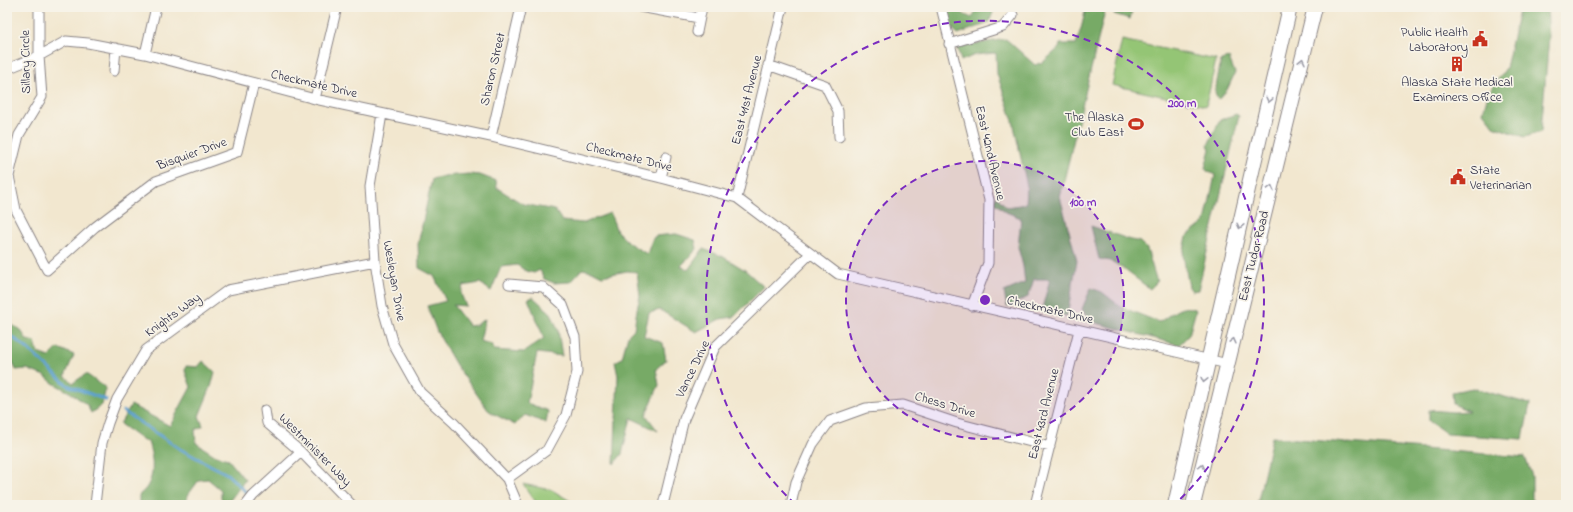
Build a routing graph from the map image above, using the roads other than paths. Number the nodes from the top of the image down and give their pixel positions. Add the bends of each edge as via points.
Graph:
1 (39, 7) edge
2 (156, 7) edge
3 (337, 7) edge
4 (521, 7) edge
5 (640, 7) edge
6 (702, 7) edge
7 (783, 7) edge
8 (941, 7) edge
9 (1290, 7) edge
10 (1315, 7) edge
11 (1013, 15) dead end
12 (700, 18) junction
13 (697, 32) dead end
14 (949, 44) junction
15 (116, 48) junction
16 (145, 54) junction
17 (39, 56) junction
18 (768, 65) junction
19 (7, 69) edge
20 (114, 71) dead end
21 (254, 83) junction
22 (315, 99) junction
23 (382, 114) junction
24 (491, 137) junction
25 (839, 137) dead end
26 (666, 157) dead end
27 (661, 178) junction
28 (736, 198) junction
29 (810, 254) junction
30 (375, 261) junction
31 (47, 270) joint
32 (509, 284) dead end
33 (972, 306) junction
34 (1079, 330) junction
35 (1209, 360) junction
36 (1228, 364) junction
37 (266, 410) dead end
38 (1050, 447) junction
39 (300, 452) junction
40 (507, 479) junction
41 (95, 505) edge
42 (246, 505) edge
43 (352, 505) edge
44 (518, 505) edge
45 (664, 505) edge
46 (791, 505) edge
47 (1035, 505) edge
48 (1175, 505) edge
49 (1193, 505) edge

1 - 17 street, Sillary Circle
2 - 16 street
3 - 22 street
4 - 24 street, Sharon Street
5 - 12 street
6 - 12 street
7 - 18 street, East 41st Avenue
8 - 14 street, East 42nd Avenue
9 -> 35 main road, East Tudor Road
36 -> 10 main road, East Tudor Road
11 - 14 street via 1003,27
12 - 13 street
14 - 33 street, East 42nd Avenue via 989,200 988,263
15 - 16 street, Checkmate Drive
15 - 17 street, Checkmate Drive via 66,41
15 - 20 street
16 - 21 street, Checkmate Drive
17 - 19 street, Checkmate Drive
17 - 31 street, Sillary Circle via 42,97 19,135 10,176 16,210
18 - 25 street via 825,85 838,111
18 - 28 street, East 41st Avenue
21 - 22 street, Checkmate Drive
21 - 31 street, Bisquier Drive via 237,152 156,181 95,227
22 - 23 street, Checkmate Drive
23 - 24 street, Checkmate Drive
23 - 30 street, Wesleyan Drive via 370,186
24 - 27 street, Checkmate Drive
26 - 27 street
27 - 28 street, Checkmate Drive
28 - 29 street, Checkmate Drive
29 - 33 street, Checkmate Drive via 838,274
29 - 45 street, Vance Drive via 715,347 684,419
30 - 40 street, Wesleyan Drive via 382,306 393,344 420,392 454,423
30 - 41 street, Knights Way via 228,290 146,350 117,399 108,424 102,443
32 - 40 street via 543,287 564,305 575,337 577,372 566,415 547,450
33 - 34 street, Checkmate Drive
34 - 35 street, Checkmate Drive
34 - 38 street, East 43rd Avenue
35 - 36 street, Checkmate Drive
35 -> 48 main road, East Tudor Road
49 -> 36 main road, East Tudor Road
37 - 39 street, Westminister Way via 267,423
38 - 46 street, Chess Drive via 903,406 866,408 830,421 813,444 796,482
38 - 47 street, East 43rd Avenue
39 - 42 street
39 - 43 street, Westminister Way
40 - 44 street, Wesleyan Drive

